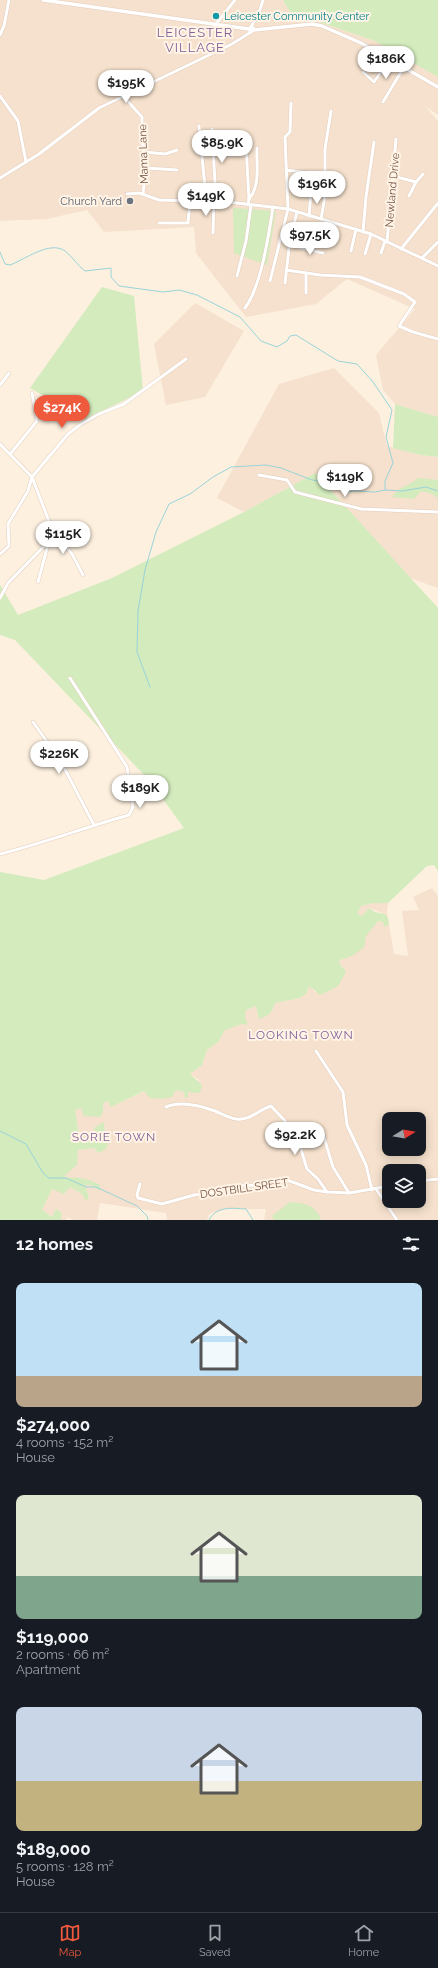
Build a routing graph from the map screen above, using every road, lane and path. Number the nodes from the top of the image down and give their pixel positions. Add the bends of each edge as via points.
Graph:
1 (9, 0) edge
2 (43, 0) edge
3 (235, 0) edge
4 (263, 0) edge
5 (216, 24) junction
6 (251, 29) junction
7 (0, 35) edge
8 (390, 59) junction
9 (404, 67) junction
10 (363, 72) dead end
11 (438, 88) edge
12 (0, 96) edge
13 (124, 97) junction
14 (383, 102) dead end
15 (291, 103) dead end
16 (331, 111) dead end
17 (199, 126) dead end
18 (212, 129) dead end
19 (396, 139) dead end
20 (374, 142) dead end
21 (246, 146) dead end
22 (257, 148) dead end
23 (177, 150) dead end
24 (145, 152) junction
25 (26, 162) junction
26 (146, 168) junction
27 (177, 170) dead end
28 (286, 170) junction
29 (423, 174) dead end
30 (394, 176) junction
31 (0, 178) edge
32 (416, 182) junction
33 (310, 183) dead end
34 (190, 189) dead end
35 (214, 189) junction
36 (311, 193) dead end
37 (127, 194) dead end
38 (143, 194) junction
39 (409, 196) dead end
40 (249, 199) junction
41 (215, 201) junction
42 (189, 202) junction
43 (438, 203) edge
44 (249, 204) junction
45 (273, 207) junction
46 (288, 209) junction
47 (297, 212) junction
48 (309, 216) junction
49 (321, 219) junction
50 (159, 223) dead end
51 (356, 229) junction
52 (363, 232) junction
53 (213, 233) dead end
54 (371, 234) junction
55 (386, 241) junction
56 (438, 242) edge
57 (290, 245) junction
58 (400, 249) junction
59 (352, 251) dead end
60 (323, 253) dead end
61 (381, 253) dead end
62 (365, 254) dead end
63 (422, 258) junction
64 (438, 266) edge
65 (286, 270) junction
66 (306, 273) junction
67 (237, 276) dead end
68 (270, 281) dead end
69 (285, 283) dead end
70 (306, 293) dead end
71 (245, 308) dead end
72 (438, 339) edge
73 (186, 360) dead end
74 (9, 373) dead end
75 (0, 385) edge
76 (32, 393) dead end
77 (0, 444) edge
78 (11, 453) junction
79 (259, 475) dead end
80 (32, 477) junction
81 (438, 512) edge
82 (52, 529) junction
83 (49, 541) junction
84 (0, 554) edge
85 (83, 575) dead end
86 (38, 582) dead end
87 (0, 598) edge
88 (70, 678) dead end
89 (33, 722) dead end
90 (94, 825) junction
91 (0, 854) edge
92 (316, 1051) dead end
93 (166, 1107) dead end
94 (321, 1128) dead end
95 (438, 1179) edge
96 (426, 1180) edge
97 (140, 1184) dead end
98 (382, 1188) edge
99 (376, 1189) junction
100 (372, 1190) junction
101 (327, 1192) junction
102 (349, 1193) junction
103 (397, 1220) edge

1 - 7 street
2 - 5 street
3 - 5 street
4 - 6 street
5 - 6 street
6 - 8 street via 316,25 353,39
6 - 13 street via 232,44
8 - 9 street
8 - 10 street via 374,82
9 - 11 street
9 - 14 street
12 - 25 street via 18,121
13 - 24 street, Mama Lane via 142,117
13 - 25 street via 96,110
15 - 28 street via 290,132 284,137
16 - 49 street via 325,149 325,196
17 - 35 street via 204,187
18 - 35 street
19 - 30 street, Newland Drive
20 - 52 street
21 - 40 street
22 - 40 street via 257,176
23 - 24 street via 165,154
24 - 26 street, Mama Lane
25 - 31 street
26 - 27 street
26 - 38 street, Mama Lane
28 - 33 street via 309,173
28 - 46 street
29 - 32 street
30 - 32 street
30 - 55 street, Newland Drive
32 - 39 street
34 - 42 street
35 - 41 street
36 - 48 street
37 - 38 street
38 - 42 street via 159,200
40 - 44 street
41 - 42 street
41 - 44 street
41 - 53 street
42 - 50 street via 188,223
43 - 58 street
44 - 45 street
44 - 67 street via 247,236
45 - 46 street
45 - 71 street via 255,291
46 - 47 street
46 - 68 street
47 - 48 street
47 - 57 street
48 - 49 street
49 - 51 street
51 - 52 street
51 - 59 street
52 - 54 street
54 - 55 street
54 - 62 street
55 - 58 street
55 - 61 street, Newland Drive
56 - 63 street
57 - 60 street
57 - 65 street
58 - 63 street
63 - 64 street
65 - 66 street
65 - 69 street
66 - 70 street
66 - 72 street via 360,277 404,294 415,302 399,326
73 - 80 street via 124,404 81,424 68,434
74 - 75 street
76 - 78 street via 37,421
77 - 78 street
78 - 80 street
79 - 81 street via 287,480 295,492 362,509
80 - 82 street
80 - 84 street via 28,491 8,524 9,546
82 - 83 street
82 - 85 street via 72,554
83 - 86 street
83 - 87 street via 8,583
88 - 90 street via 127,767 133,807 129,815
89 - 90 street via 60,760
90 - 91 street
92 - 100 street via 343,1092 348,1125 364,1161
93 - 101 street via 185,1105 205,1108 237,1119 252,1116 272,1107 285,1121 300,1146 308,1169
94 - 102 street via 333,1167
95 - 96 street
97 - 101 street, DOSTBILL SREET via 138,1198 162,1204 245,1185 268,1186 288,1180
98 - 99 street, DOSTBILL SREET
99 - 100 street, DOSTBILL SREET
99 - 103 street
100 - 102 street, DOSTBILL SREET
101 - 102 street, DOSTBILL SREET

